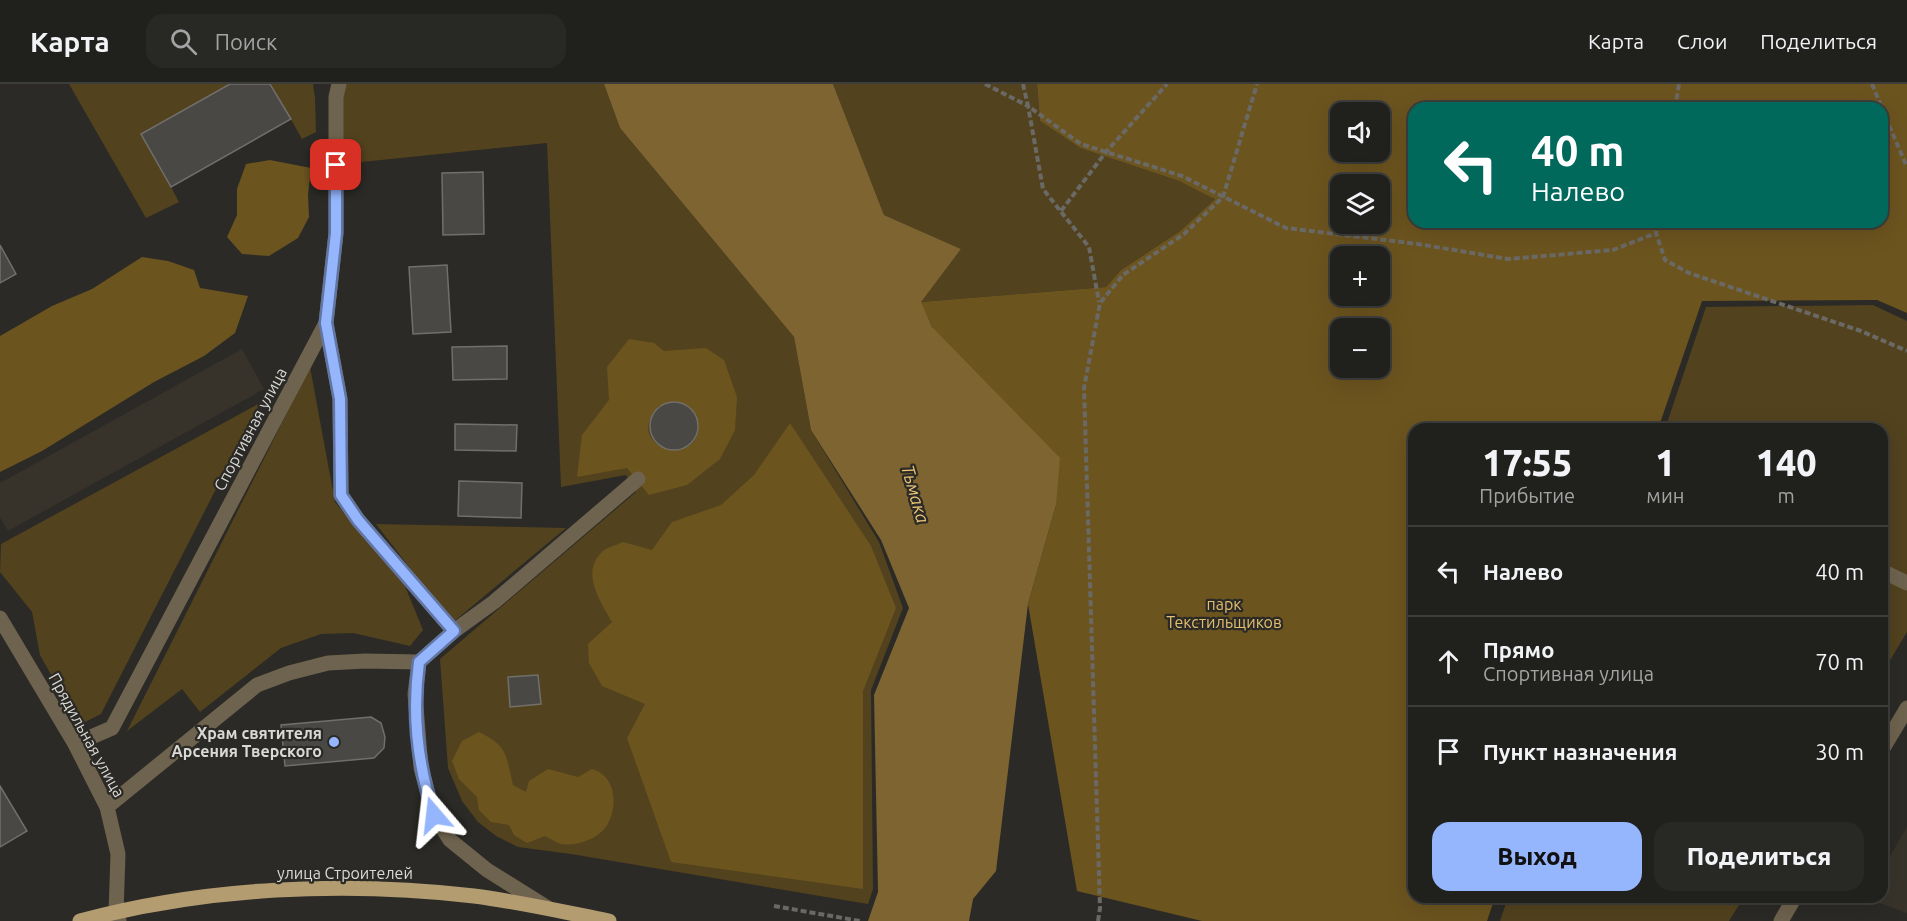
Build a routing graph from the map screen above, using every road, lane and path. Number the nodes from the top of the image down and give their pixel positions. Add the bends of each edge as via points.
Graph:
1 (339, 84) edge
2 (986, 84) edge
3 (1023, 84) edge
4 (1167, 84) edge
5 (1257, 84) edge
6 (1679, 84) edge
7 (1872, 84) edge
8 (1676, 102) edge
9 (1880, 102) edge
10 (1028, 106) junction
11 (1888, 122) edge
12 (1106, 152) junction
13 (1907, 167) edge
14 (1223, 197) junction
15 (1061, 211) junction
16 (1657, 228) edge
17 (1656, 233) junction
18 (1100, 303) junction
19 (326, 323) junction
20 (1907, 351) edge
21 (638, 479) dead end
22 (1888, 574) edge
23 (1907, 584) edge
24 (0, 618) edge
25 (454, 631) junction
26 (419, 662) junction
27 (1907, 708) edge
28 (1888, 740) edge
29 (75, 744) junction
30 (107, 807) junction
31 (1792, 903) edge
32 (774, 906) dead end
33 (548, 908) junction
34 (118, 917) edge
35 (80, 921) edge
36 (609, 921) edge
37 (860, 921) edge
38 (1098, 921) edge
39 (1781, 921) edge

1 - 19 street, Спортивная улица via 336,233
2 - 10 path
3 - 10 path
4 - 12 path
5 - 14 path
6 - 8 path
7 - 9 path
10 - 12 path via 1081,144
10 - 15 path via 1043,189
11 - 13 path
12 - 14 path via 1182,176
12 - 15 path
14 - 17 path via 1286,228 1508,260 1613,250
14 - 18 path via 1184,234 1123,274
15 - 18 path via 1089,248
16 - 17 path
17 - 20 path via 1665,260 1689,273 1861,331
18 - 38 path via 1084,388
19 - 25 street via 340,399 341,495
19 - 29 street, Спортивная улица via 112,728
21 - 25 street via 494,602
22 - 23 street
24 - 29 street, Прядильная улица
25 - 26 street
26 - 30 street via 327,663 257,685
26 - 33 street via 415,694 421,768 434,815 450,840 487,870
27 - 28 street
29 - 30 street, Прядильная улица
30 - 34 street, Прядильная улица via 118,854
31 - 39 street
32 - 37 path
33 - 34 main road, улица Строителей via 455,894 332,889 171,902
33 - 36 main road, улица Строителей
34 - 35 main road, улица Строителей

